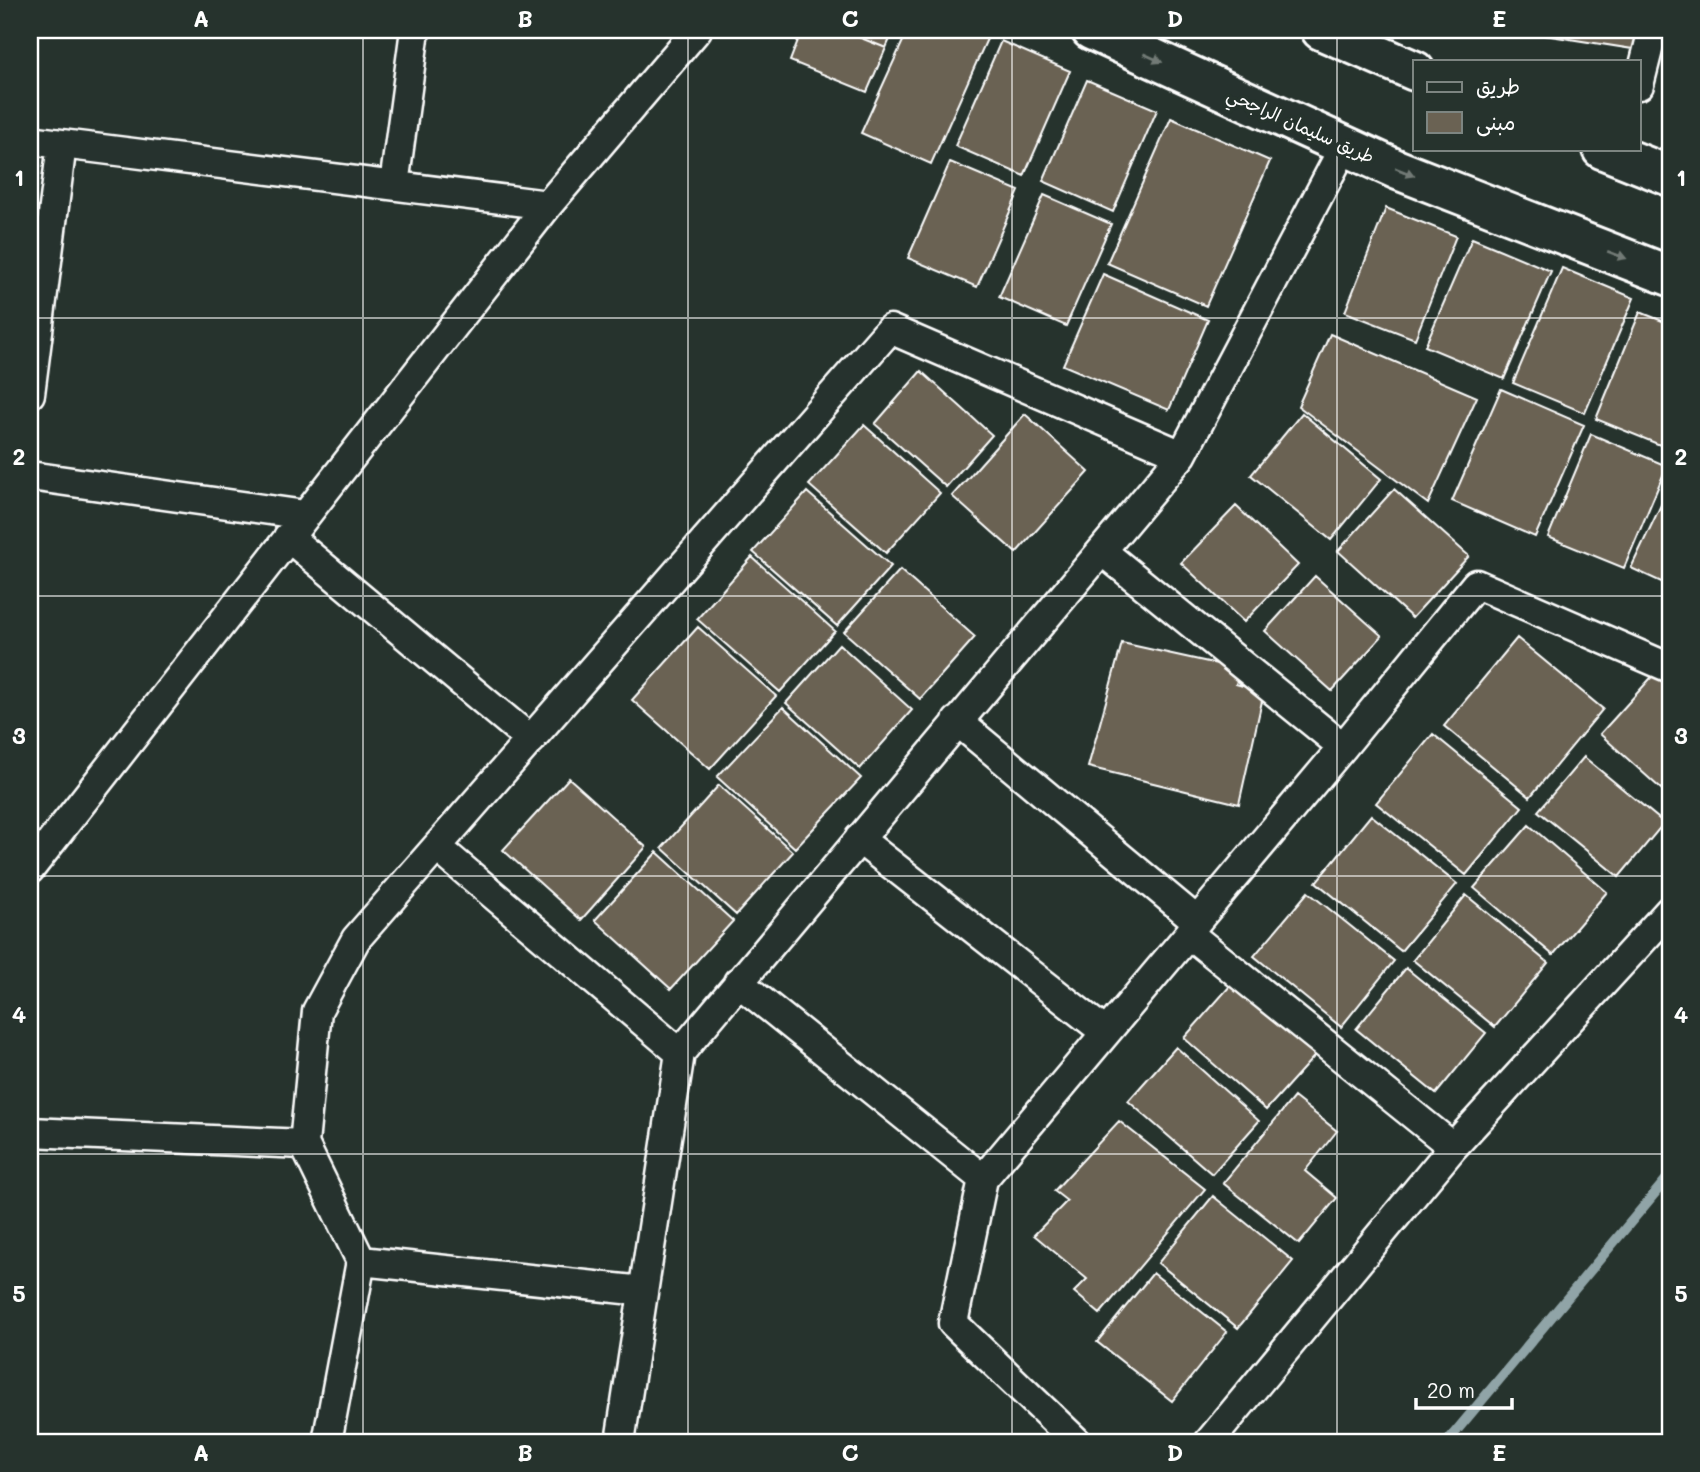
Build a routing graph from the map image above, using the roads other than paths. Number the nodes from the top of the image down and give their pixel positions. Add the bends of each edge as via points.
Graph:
1 (415, 30) edge
2 (697, 30) edge
3 (1091, 30) edge
4 (1321, 30) edge
5 (1653, 30) edge
6 (1413, 70) edge
7 (1640, 81) edge
8 (30, 140) edge
9 (62, 144) junction
10 (1345, 145) junction
11 (1616, 151) edge
12 (1670, 176) edge
13 (394, 186) junction
14 (548, 205) junction
15 (1670, 276) edge
16 (30, 394) edge
17 (1182, 455) junction
18 (30, 476) edge
19 (297, 526) junction
20 (1102, 551) junction
21 (1670, 667) edge
22 (957, 721) junction
23 (531, 740) junction
24 (1343, 747) junction
25 (859, 839) junction
26 (437, 848) junction
27 (30, 869) edge
28 (1670, 910) edge
29 (1193, 928) junction
30 (738, 982) junction
31 (1105, 1032) junction
32 (680, 1053) junction
33 (30, 1132) edge
34 (304, 1144) junction
35 (1453, 1147) junction
36 (983, 1179) junction
37 (361, 1261) junction
38 (643, 1291) junction
39 (327, 1442) edge
40 (620, 1442) edge
41 (1077, 1442) edge
42 (1209, 1442) edge

1 - 13 street
2 - 14 street
3 -> 10 main road, طريق سليمان الراجحي
4 - 6 main road
5 - 7 street
8 - 9 street
9 - 13 street
9 - 16 street
10 -> 15 main road, طريق سليمان الراجحي
10 - 17 street
11 - 12 main road
13 - 14 street
14 - 19 street
17 - 20 street
17 - 23 street via 890,329
18 - 19 street
19 - 23 street
19 - 27 street
20 - 22 street
20 - 24 street
21 - 24 street via 1476,584
22 - 25 street
22 - 29 street
23 - 26 street
24 - 29 street
25 - 30 street
25 - 31 street
26 - 32 street
26 - 34 street via 356,939 317,1011
28 - 35 street
29 - 31 street
29 - 35 street
30 - 32 street
30 - 36 street
31 - 36 street
32 - 38 street
33 - 34 street
34 - 37 street
35 - 42 street
36 - 41 street via 953,1323
37 - 38 street
37 - 39 street
38 - 40 street

